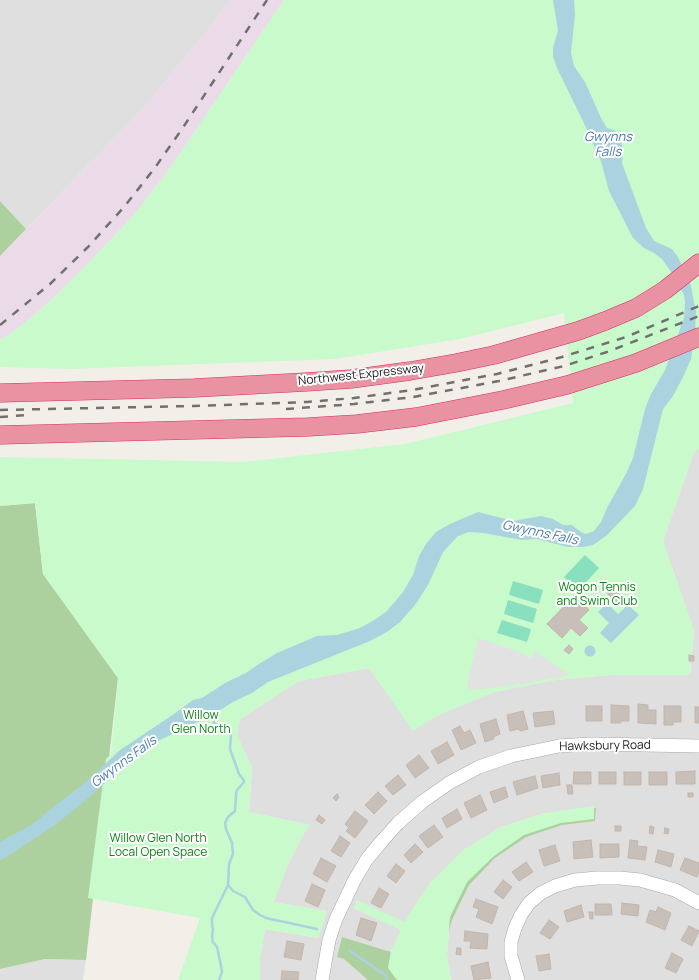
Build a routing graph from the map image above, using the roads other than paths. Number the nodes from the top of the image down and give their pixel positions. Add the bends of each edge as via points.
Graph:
1 (699, 263) edge
2 (699, 337) edge
3 (0, 394) edge
4 (0, 435) edge
5 (699, 746) edge
6 (699, 903) edge
7 (322, 980) edge
8 (518, 980) edge

1 - 3 highway, Northwest Expressway via 665,290 636,308 605,321 494,355 456,363 351,379 194,388
2 - 4 highway via 628,365 567,385 416,417 308,427
5 - 7 street, Hawksbury Road via 590,744 552,747 511,756 449,783 398,823 363,866 336,920 329,940
6 - 8 street via 675,890 640,880 597,878 575,880 555,886 541,893 530,903 515,928 511,956

